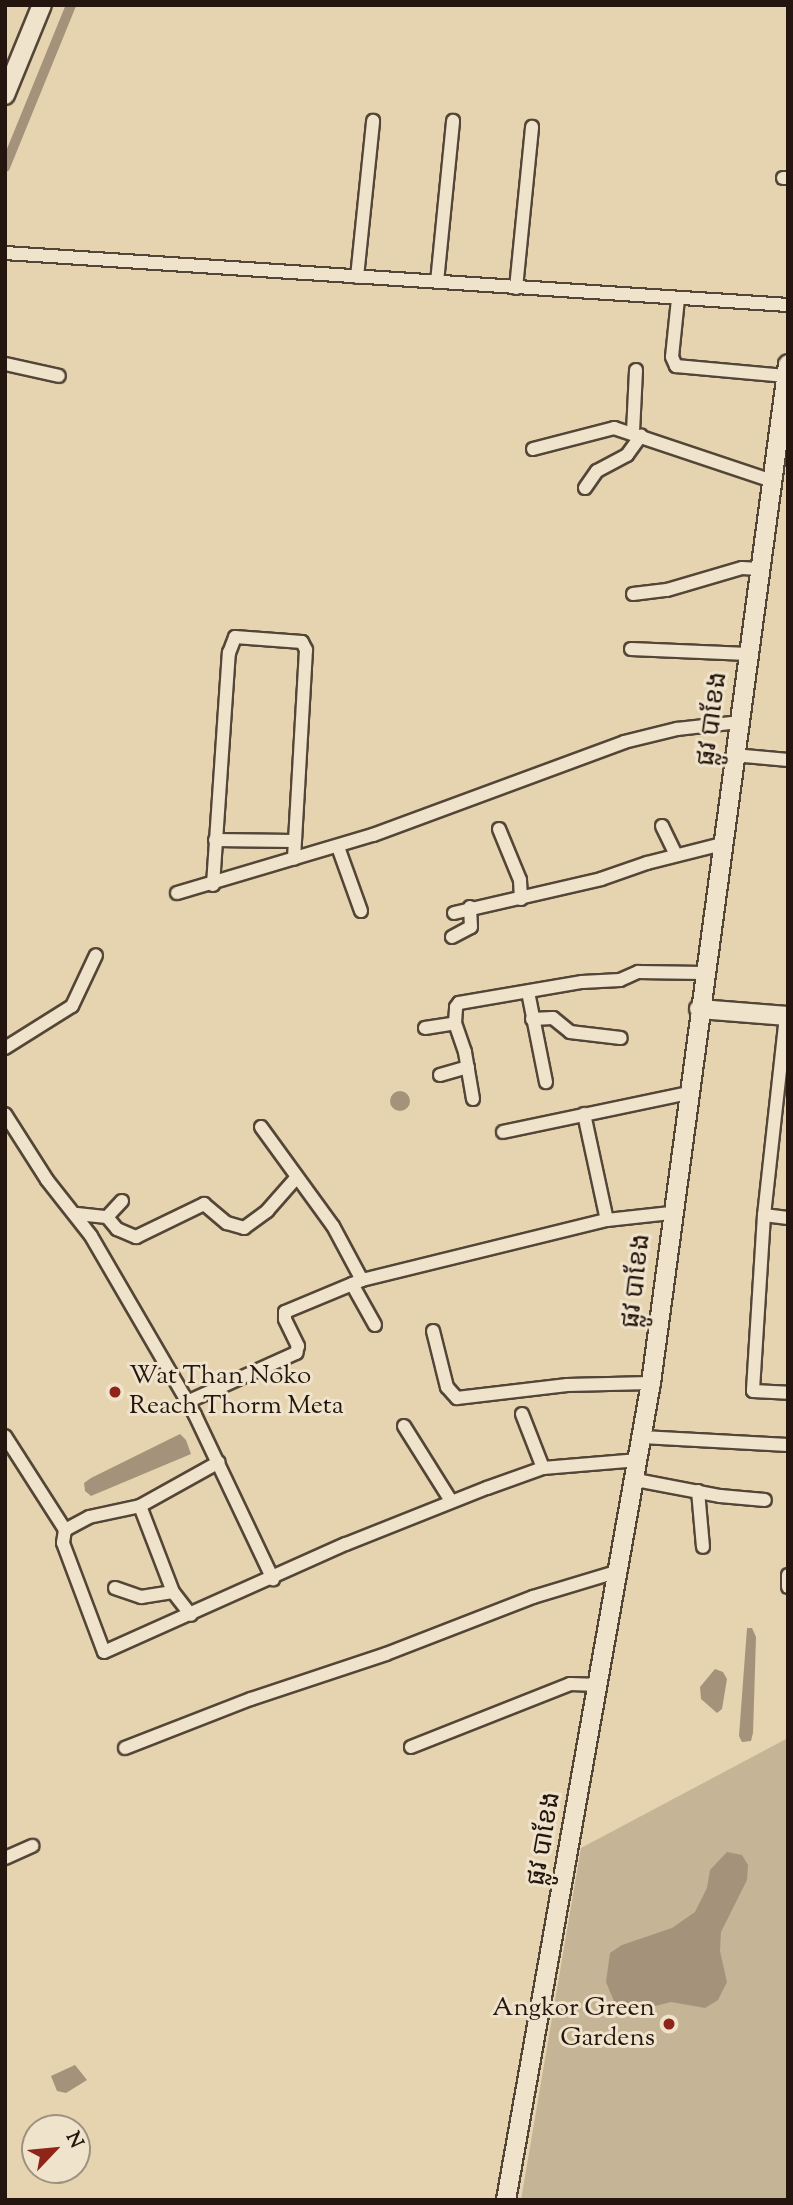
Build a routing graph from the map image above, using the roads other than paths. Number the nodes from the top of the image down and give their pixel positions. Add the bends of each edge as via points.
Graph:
1 (42, 5) edge
2 (5, 95) edge
3 (373, 121) dead end
4 (453, 121) dead end
5 (532, 127) dead end
6 (5, 253) edge
7 (358, 276) junction
8 (437, 282) junction
9 (516, 288) junction
10 (678, 299) junction
11 (788, 305) edge
12 (5, 364) edge
13 (636, 370) dead end
14 (787, 370) edge
15 (59, 376) dead end
16 (637, 434) junction
17 (533, 449) dead end
18 (772, 481) junction
19 (585, 488) dead end
20 (760, 569) junction
21 (633, 594) dead end
22 (631, 649) dead end
23 (748, 654) junction
24 (739, 722) junction
25 (734, 755) junction
26 (788, 760) edge
27 (662, 826) dead end
28 (499, 829) dead end
29 (215, 840) junction
30 (294, 841) junction
31 (722, 844) junction
32 (338, 846) junction
33 (676, 855) junction
34 (294, 859) junction
35 (214, 885) junction
36 (177, 893) dead end
37 (522, 898) junction
38 (470, 907) junction
39 (361, 911) dead end
40 (454, 914) dead end
41 (452, 937) dead end
42 (96, 955) dead end
43 (704, 974) junction
44 (528, 992) junction
45 (699, 1009) junction
46 (787, 1016) edge
47 (532, 1019) junction
48 (455, 1023) junction
49 (425, 1028) dead end
50 (621, 1038) dead end
51 (5, 1048) edge
52 (468, 1067) junction
53 (440, 1074) dead end
54 (546, 1082) dead end
55 (688, 1093) junction
56 (472, 1099) dead end
57 (5, 1114) edge
58 (584, 1114) junction
59 (261, 1127) dead end
60 (503, 1132) dead end
61 (296, 1178) junction
62 (122, 1201) dead end
63 (671, 1213) junction
64 (77, 1214) junction
65 (764, 1215) junction
66 (107, 1217) junction
67 (788, 1218) edge
68 (607, 1220) junction
69 (357, 1282) junction
70 (375, 1325) dead end
71 (433, 1331) dead end
72 (651, 1384) junction
73 (788, 1393) edge
74 (187, 1402) junction
75 (522, 1414) dead end
76 (404, 1426) dead end
77 (5, 1436) edge
78 (642, 1437) junction
79 (788, 1445) edge
80 (639, 1460) junction
81 (219, 1462) junction
82 (543, 1468) junction
83 (636, 1480) junction
84 (698, 1491) junction
85 (765, 1500) dead end
86 (451, 1501) junction
87 (140, 1506) junction
88 (65, 1530) junction
89 (703, 1547) dead end
90 (620, 1571) junction
91 (788, 1575) edge
92 (273, 1579) junction
93 (788, 1587) edge
94 (115, 1588) dead end
95 (173, 1592) junction
96 (191, 1615) junction
97 (599, 1685) junction
98 (411, 1747) dead end
99 (125, 1748) dead end
100 (32, 1846) dead end
101 (5, 1858) edge
102 (506, 2200) edge

1 - 2 street
3 - 7 street
4 - 8 street
5 - 9 street
6 - 7 street
7 - 8 street
8 - 9 street
9 - 10 street
10 - 11 street
10 - 14 street via 671,360 676,366
12 - 15 street
13 - 16 street
14 - 18 street, ផ្លូវ បាខែង
16 - 17 street via 607,428
16 - 18 street
16 - 19 street via 627,455 597,471
18 - 20 street, ផ្លូវ បាខែង
20 - 21 street via 742,568
20 - 23 street, ផ្លូវ បាខែង
22 - 23 street
23 - 24 street, ផ្លូវ បាខែង
24 - 25 street, ផ្លូវ បាខែង
24 - 32 street via 677,729 624,742
25 - 26 street
25 - 31 street, ផ្លូវ បាខែង
27 - 33 street
28 - 37 street via 520,880
29 - 30 street
29 - 30 street via 234,637 282,639 305,646
29 - 35 street
30 - 34 street
31 - 33 street
31 - 43 street, ផ្លូវ បាខែង
32 - 34 street
32 - 39 street
33 - 37 street
34 - 35 street
35 - 36 street
37 - 38 street
38 - 40 street
38 - 41 street via 471,927
42 - 51 street via 72,1006
43 - 44 street via 651,970 620,980
43 - 45 street, ផ្លូវ បាខែង
44 - 47 street
44 - 48 street via 459,1003
45 - 46 street
45 - 55 street, ផ្លូវ បាខែង
46 - 65 street
47 - 50 street via 553,1018 570,1032
47 - 54 street
48 - 49 street
48 - 52 street
52 - 53 street
52 - 56 street
55 - 58 street
55 - 63 street, ផ្លូវ បាខែង
57 - 64 street via 47,1180
58 - 60 street
58 - 68 street
59 - 61 street
61 - 66 street via 267,1211 244,1228 227,1223 204,1204 136,1237 117,1229
61 - 69 street via 333,1226
62 - 66 street
63 - 68 street
63 - 72 street, ផ្លូវ បាខែង
64 - 66 street
64 - 74 street
65 - 67 street
65 - 73 street via 753,1391
68 - 69 street
69 - 70 street
69 - 74 street via 285,1312 298,1346 296,1353
71 - 72 street via 447,1387 457,1398 566,1385
72 - 78 street, ផ្លូវ បាខែង
74 - 81 street
75 - 82 street
76 - 86 street
77 - 88 street
78 - 79 street
78 - 80 street, ផ្លូវ បាខែង
80 - 82 street
80 - 83 street, ផ្លូវ បាខែង
81 - 87 street
81 - 92 street
82 - 86 street
83 - 84 street
83 - 90 street, ផ្លូវ បាខែង
84 - 85 street
84 - 89 street
86 - 92 street
87 - 88 street via 89,1517
87 - 95 street
88 - 96 street via 63,1543 104,1652
90 - 97 street, ផ្លូវ បាខែង
90 - 99 street via 520,1601
91 - 93 street
92 - 96 street
94 - 95 street via 141,1597
95 - 96 street
97 - 98 street via 570,1684
97 - 102 street, ផ្លូវ បាខែង
100 - 101 street

